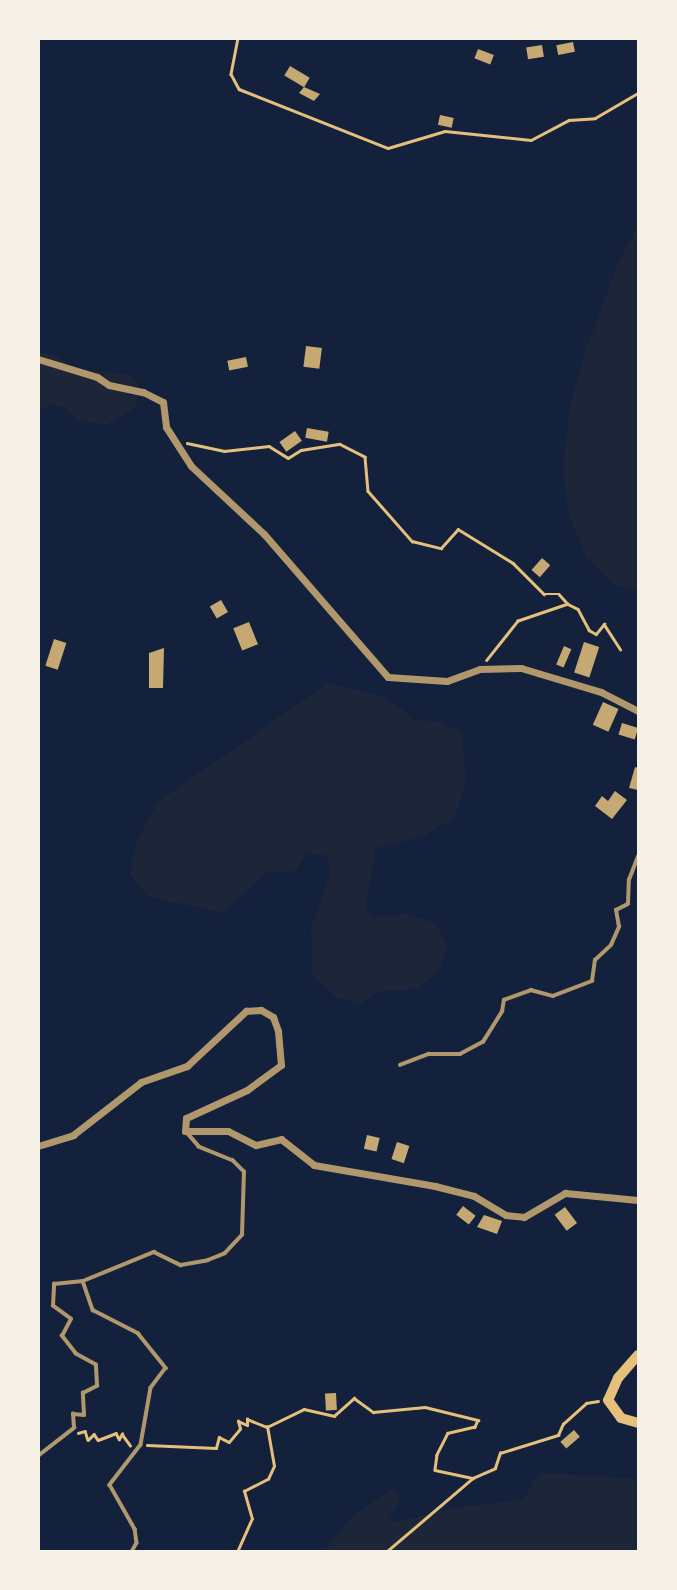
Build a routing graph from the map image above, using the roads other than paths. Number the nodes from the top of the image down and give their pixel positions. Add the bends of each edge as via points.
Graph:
1 (38, 359) edge
2 (639, 711) edge
3 (639, 857) edge
4 (400, 1065) dead end
5 (185, 1131) junction
6 (38, 1146) edge
7 (639, 1200) edge
8 (83, 1281) junction
9 (639, 1355) edge
10 (639, 1423) edge
11 (38, 1456) edge
12 (132, 1552) edge

1 - 2 street via 163,402 166,427 191,466 264,534 388,677 447,681 480,669 534,671 601,692
3 - 4 lane via 629,880 628,904 616,909 618,927 611,945 595,960 592,981 553,996 531,990 503,1000 502,1012 483,1042 460,1054 429,1054
5 - 6 street via 186,1118 247,1090 281,1065 273,1017 261,1010 246,1010 187,1066 141,1082 73,1135
5 - 7 street via 228,1131 256,1145 281,1139 314,1165 435,1185 524,1217 565,1193
5 - 8 lane via 199,1147 233,1161 244,1172 242,1235 225,1253 208,1260 181,1265 154,1252
8 - 11 lane via 54,1284 53,1306 71,1319 62,1336 76,1354 96,1365 97,1386 83,1392 84,1415 73,1414 74,1429
8 - 12 lane via 93,1310 138,1333 166,1368 151,1388 141,1445 110,1485 135,1530 137,1543
9 - 10 main road via 618,1378 608,1400 621,1418

